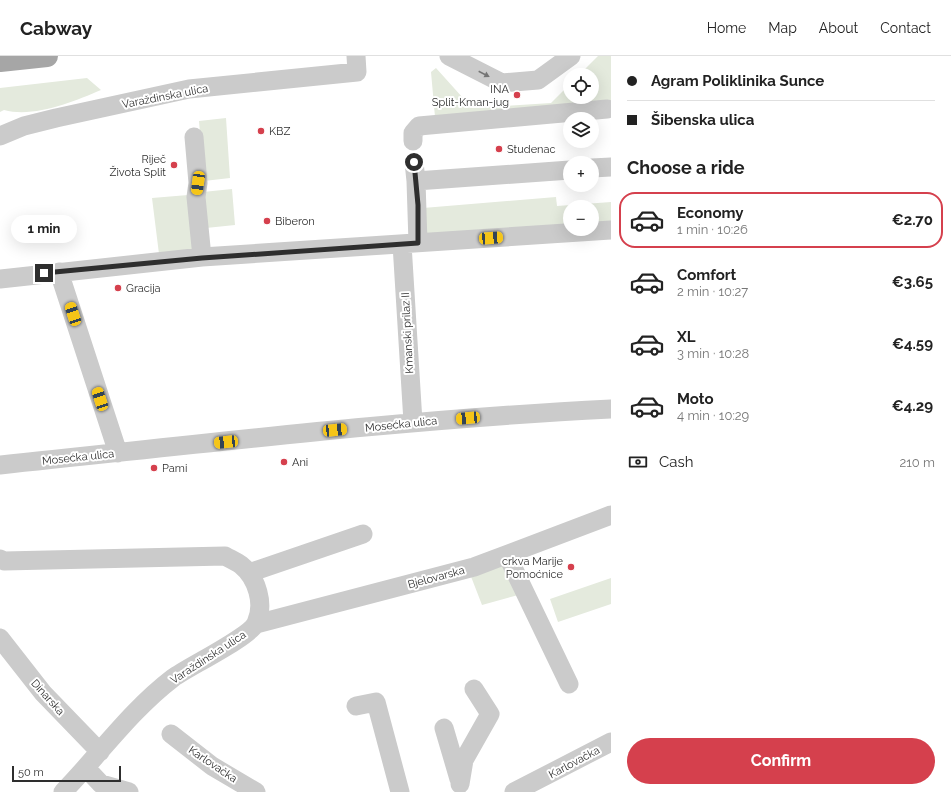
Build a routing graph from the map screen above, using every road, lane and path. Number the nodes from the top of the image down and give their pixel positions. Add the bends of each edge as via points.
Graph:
1 (47, 56) edge
2 (449, 56) edge
3 (571, 56) edge
4 (0, 61) edge
5 (357, 64) edge
6 (607, 110) dead end
7 (0, 136) edge
8 (194, 137) dead end
9 (413, 141) dead end
10 (414, 162) dead end
11 (611, 167) edge
12 (599, 168) edge
13 (563, 170) edge
14 (416, 181) junction
15 (611, 230) edge
16 (410, 243) junction
17 (202, 258) junction
18 (59, 272) junction
19 (0, 279) edge
20 (611, 410) edge
21 (413, 422) junction
22 (118, 453) junction
23 (0, 465) edge
24 (611, 515) edge
25 (363, 534) dead end
26 (507, 555) junction
27 (0, 559) edge
28 (249, 573) junction
29 (256, 624) junction
30 (0, 638) edge
31 (569, 684) dead end
32 (474, 689) dead end
33 (356, 706) dead end
34 (444, 728) dead end
35 (171, 734) dead end
36 (611, 742) edge
37 (100, 752) junction
38 (86, 768) junction
39 (461, 788) edge
40 (63, 792) edge
41 (129, 792) edge
42 (256, 792) edge
43 (400, 792) edge
44 (514, 792) edge

1 - 4 main road
2 -> 3 street via 502,83 538,80
5 - 7 street, Varaždinska ulica via 189,89 56,118 24,126
6 - 9 street via 420,126 413,133
8 - 17 street
10 - 14 street, Kmanski prilaz II
11 - 12 street
13 - 14 street
14 - 16 street, Kmanski prilaz II
15 - 16 street
16 - 17 street
16 - 21 street, Kmanski prilaz II
17 - 18 street
18 - 19 street
18 - 22 street
20 - 21 street, Mosećka ulica via 510,414
21 - 22 street, Mosećka ulica
22 - 23 street, Mosećka ulica
24 - 26 street, Bjelovarska
25 - 28 street
26 - 29 street, Bjelovarska via 474,567
26 - 31 street
27 - 28 street, Varaždinska ulica via 4,561 225,556 240,564
28 - 29 street, Varaždinska ulica via 258,591 260,603
29 - 37 street, Varaždinska ulica via 242,636 173,678 140,708
30 - 37 street, Dinarska via 43,692
32 - 39 street via 490,714 464,760
33 - 43 street via 376,702
34 - 39 street
35 - 42 street, Karlovačka via 212,766
36 - 44 street, Karlovačka
37 - 38 street, Varaždinska ulica
38 - 40 street, Varaždinska ulica
38 - 41 street via 101,784

